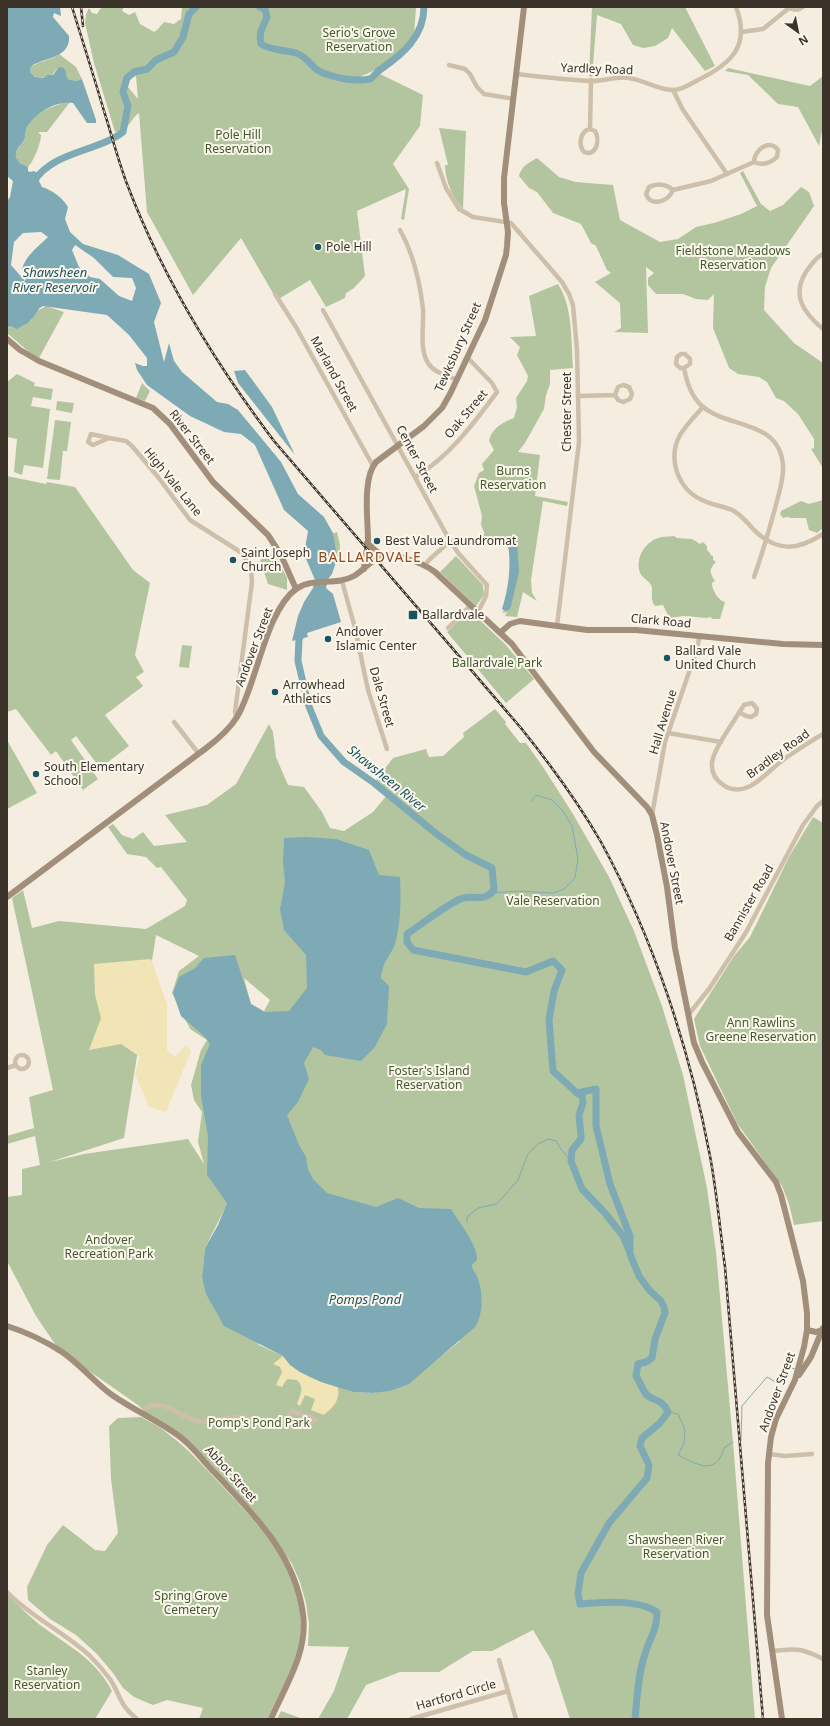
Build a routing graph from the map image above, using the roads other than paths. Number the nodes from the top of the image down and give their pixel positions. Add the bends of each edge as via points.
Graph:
1 (524, 7) edge
2 (736, 7) edge
3 (789, 7) edge
4 (803, 7) edge
5 (741, 32) junction
6 (449, 65) dead end
7 (517, 74) junction
8 (591, 80) junction
9 (673, 90) junction
10 (514, 99) junction
11 (590, 129) junction
12 (754, 162) junction
13 (437, 163) dead end
14 (727, 174) junction
15 (673, 190) junction
16 (507, 222) junction
17 (400, 230) dead end
18 (823, 254) edge
19 (275, 294) dead end
20 (323, 310) dead end
21 (823, 329) edge
22 (7, 339) edge
23 (467, 357) junction
24 (684, 368) dead end
25 (457, 380) junction
26 (615, 395) dead end
27 (578, 396) junction
28 (703, 407) junction
29 (109, 438) junction
30 (398, 445) junction
31 (373, 466) junction
32 (415, 477) junction
33 (823, 534) edge
34 (767, 540) junction
35 (450, 541) junction
36 (367, 543) junction
37 (385, 556) junction
38 (425, 566) junction
39 (364, 569) junction
40 (754, 577) dead end
41 (342, 581) junction
42 (296, 589) junction
43 (471, 605) junction
44 (478, 612) junction
45 (557, 626) junction
46 (448, 628) dead end
47 (501, 632) junction
48 (700, 636) junction
49 (823, 645) edge
50 (739, 712) dead end
51 (236, 718) junction
52 (174, 722) dead end
53 (668, 733) junction
54 (823, 734) edge
55 (721, 742) junction
56 (387, 749) dead end
57 (199, 754) junction
58 (823, 801) edge
59 (652, 815) junction
60 (7, 897) edge
61 (689, 1014) junction
62 (16, 1065) dead end
63 (7, 1068) edge
64 (7, 1326) edge
65 (807, 1331) junction
66 (821, 1332) edge
67 (804, 1347) junction
68 (795, 1380) junction
69 (146, 1408) dead end
70 (287, 1420) junction
71 (769, 1454) junction
72 (812, 1454) dead end
73 (7, 1592) edge
74 (772, 1652) junction
75 (823, 1659) edge
76 (499, 1660) dead end
77 (508, 1690) junction
78 (137, 1719) edge
79 (271, 1719) edge
80 (411, 1719) edge
81 (516, 1719) edge
82 (782, 1719) edge

1 - 7 main road, Tewksbury Street
2 - 5 street
3 - 4 street via 797,10
3 - 5 street via 763,29
5 - 9 street via 735,52 725,65 684,88
6 - 10 street via 465,69 484,94
7 - 8 street, Yardley Road
7 - 10 main road, Tewksbury Street
8 - 9 street, Yardley Road via 629,78
8 - 11 street
9 - 14 street via 683,110
10 - 16 main road, Tewksbury Street via 504,178
11 - 11 street via 583,133 581,146 588,154 595,151 597,142 596,133
12 - 12 street via 760,149 770,145 778,150 778,157 774,160 763,164
12 - 14 street
13 - 16 street via 446,188 459,209 473,217
14 - 15 street
15 - 15 street via 669,198 664,200 652,201 646,194 649,187 654,186 665,185
16 - 23 main road, Tewksbury Street via 506,255 485,320
16 - 27 street, Chester Street via 511,223 552,269 569,294 575,315
17 - 25 street via 411,252 422,300 425,357 431,368
18 - 21 street via 804,276 799,291 803,306
19 - 31 street, Marland Street via 300,333
20 - 30 street, Center Street
22 - 42 main road, River Street via 36,360 153,408 170,424 213,482 268,535 281,555
23 - 25 main road, Tewksbury Street
23 - 32 street, Oak Street via 492,383 497,392 446,454
24 - 28 street via 690,390
25 - 30 main road, Tewksbury Street via 437,414
26 - 27 street
27 - 45 street, Chester Street via 579,442
28 - 34 street via 761,431 771,438 780,452 783,477
28 - 34 street via 677,442 675,462 679,478 684,486 702,501 735,512
29 - 29 street, High Vale Lane via 91,434 88,442 97,444
29 - 51 street, High Vale Lane via 119,439 128,444 158,477 190,520 235,547 246,558 251,569 252,582 234,712
30 - 31 main road, Tewksbury Street
30 - 32 street, Center Street
31 - 36 main road via 368,482
32 - 35 street, Center Street
33 - 34 street via 807,543 792,547
34 - 40 street
35 - 38 street
35 - 44 street, Center Street via 487,585 486,596
36 - 37 main road
36 - 39 main road
37 - 38 main road, Andover Street via 405,558
37 - 39 main road
38 - 43 main road, Andover Street
39 - 41 main road
41 - 42 main road via 313,583
41 - 56 street, Dale Street via 368,690
42 - 51 main road, Andover Street via 286,600 272,625 248,694
43 - 44 main road, Andover Street
43 - 46 street
44 - 47 main road, Andover Street
45 - 47 main road, Clark Road via 520,621 510,624
45 - 48 main road, Clark Road
47 - 59 main road, Andover Street via 594,752
48 - 49 main road, Clark Road
48 - 53 street, Hall Avenue
50 - 55 street, Bradley Road
51 - 57 main road, Andover Street via 226,732
52 - 57 street
53 - 55 street
53 - 59 street, Hall Avenue
54 - 55 street, Bradley Road via 784,759 753,784 740,790 723,786 713,772 712,758
57 - 60 main road, Andover Street
58 - 61 street, Bannister Road via 816,806 803,825 745,934 709,989
59 - 61 main road, Andover Street via 663,863 675,948
61 - 65 main road, Andover Street via 694,1043 722,1102 743,1139 770,1172 781,1195 803,1281
62 - 63 street
64 - 79 main road, Abbot Street via 62,1352 128,1406 181,1437 256,1517 280,1548 299,1590 303,1615 303,1641 293,1673
65 - 66 main road
65 - 67 main road, Andover Street
66 - 67 main road
66 - 68 main road via 811,1357
67 - 68 main road, Andover Street
68 - 71 main road, Andover Street via 776,1419
69 - 70 street via 156,1404 163,1405 185,1417 206,1423 235,1417 273,1423
70 - 70 street via 290,1411 316,1420 300,1428
71 - 72 street
71 - 74 main road, Andover Street via 766,1616
73 - 78 street via 90,1656 110,1680 127,1712
74 - 75 street via 799,1649
74 - 82 main road, Andover Street
76 - 77 street
77 - 80 street, Hartford Circle
77 - 81 street

